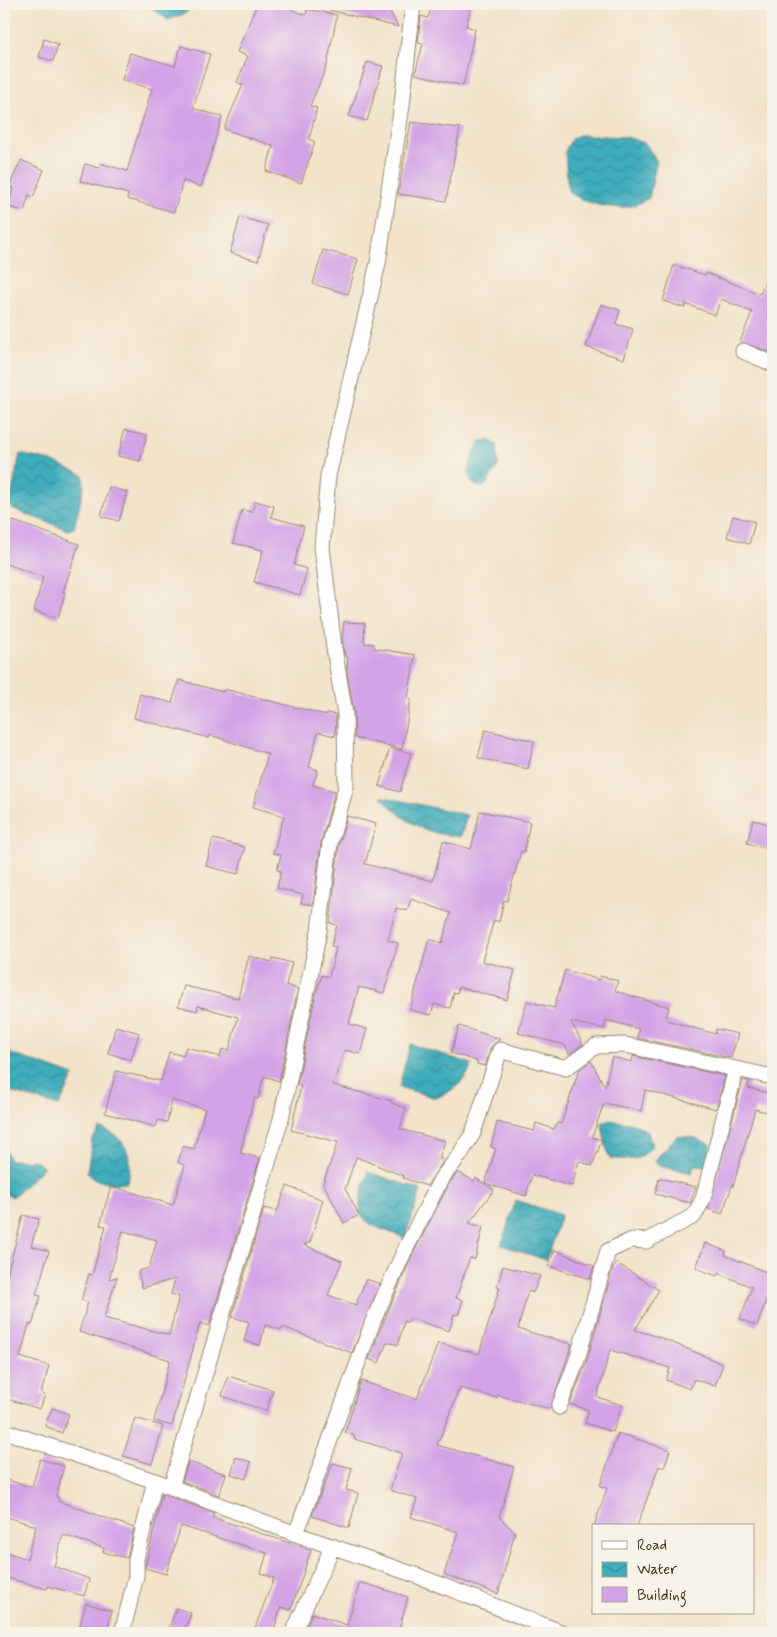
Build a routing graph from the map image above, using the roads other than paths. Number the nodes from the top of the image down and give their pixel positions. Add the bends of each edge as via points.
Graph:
1 (413, 4) edge
2 (744, 351) dead end
3 (773, 364) edge
4 (736, 1069) junction
5 (773, 1077) edge
6 (559, 1407) dead end
7 (4, 1431) edge
8 (155, 1481) junction
9 (171, 1487) junction
10 (296, 1534) junction
11 (333, 1546) junction
12 (122, 1633) edge
13 (293, 1633) edge
14 (563, 1633) edge

1 - 9 street via 402,105 378,263 328,476 323,538 334,648 345,714 346,787 330,843 319,931 282,1119
2 - 3 street
4 - 5 street
4 - 6 street via 703,1199 694,1216 646,1241 632,1240 608,1251 577,1360
4 - 10 street via 625,1045 596,1046 566,1068 500,1050 473,1132 441,1179 373,1321
7 - 8 street
8 - 9 street
8 - 12 street
9 - 10 street
10 - 11 street
11 - 13 street
11 - 14 street

